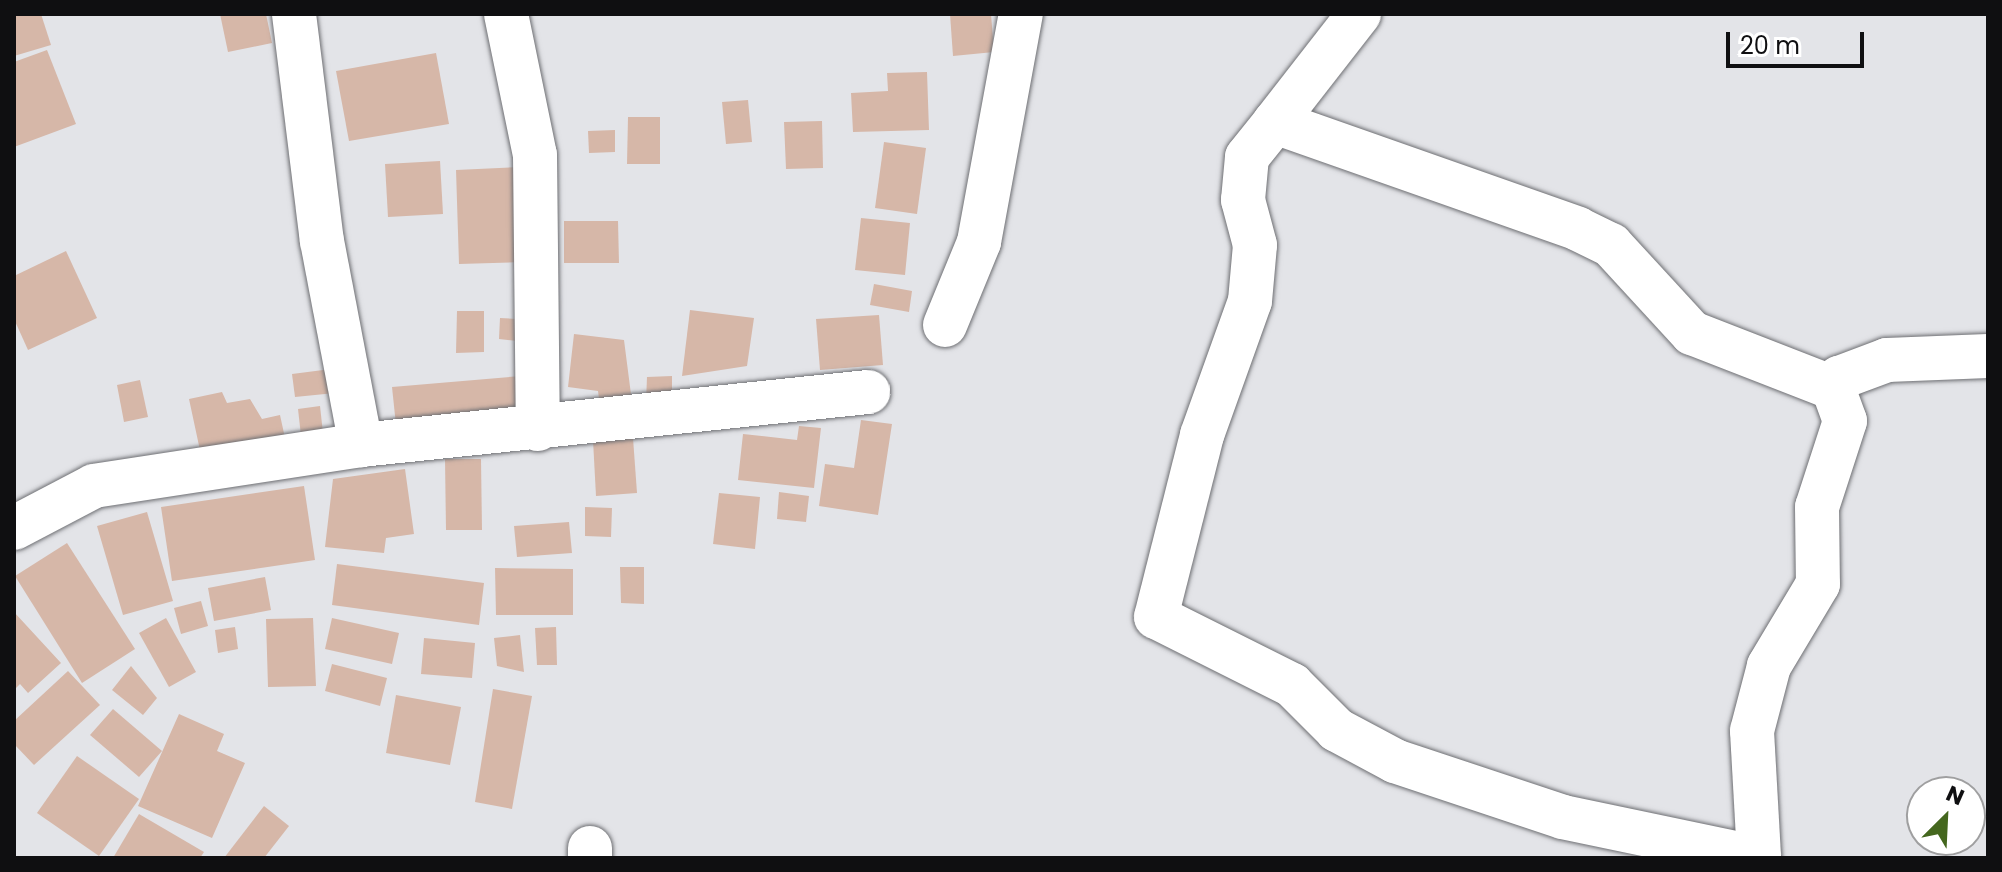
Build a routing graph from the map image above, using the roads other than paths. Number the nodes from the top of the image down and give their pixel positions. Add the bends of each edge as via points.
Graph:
1 (294, 14) edge
2 (506, 14) edge
3 (1021, 14) edge
4 (1359, 14) edge
5 (1295, 129) junction
6 (945, 325) dead end
7 (1988, 356) edge
8 (1833, 388) junction
9 (868, 392) dead end
10 (538, 429) junction
11 (361, 445) junction
12 (14, 528) edge

1 - 11 street via 322,241
2 - 10 street via 535,155
3 - 6 street via 979,242
4 - 5 street via 1305,88
5 - 8 street via 1578,229 1611,245 1692,333
5 - 8 street via 1247,157 1243,200 1255,245 1250,301 1202,435 1156,617 1292,685 1337,730 1395,761 1563,817 1759,858 1752,731 1769,666 1818,584 1817,507 1845,421
7 - 8 street via 1887,360 1839,378
9 - 10 street via 702,405
10 - 11 street
11 - 12 street via 94,486

